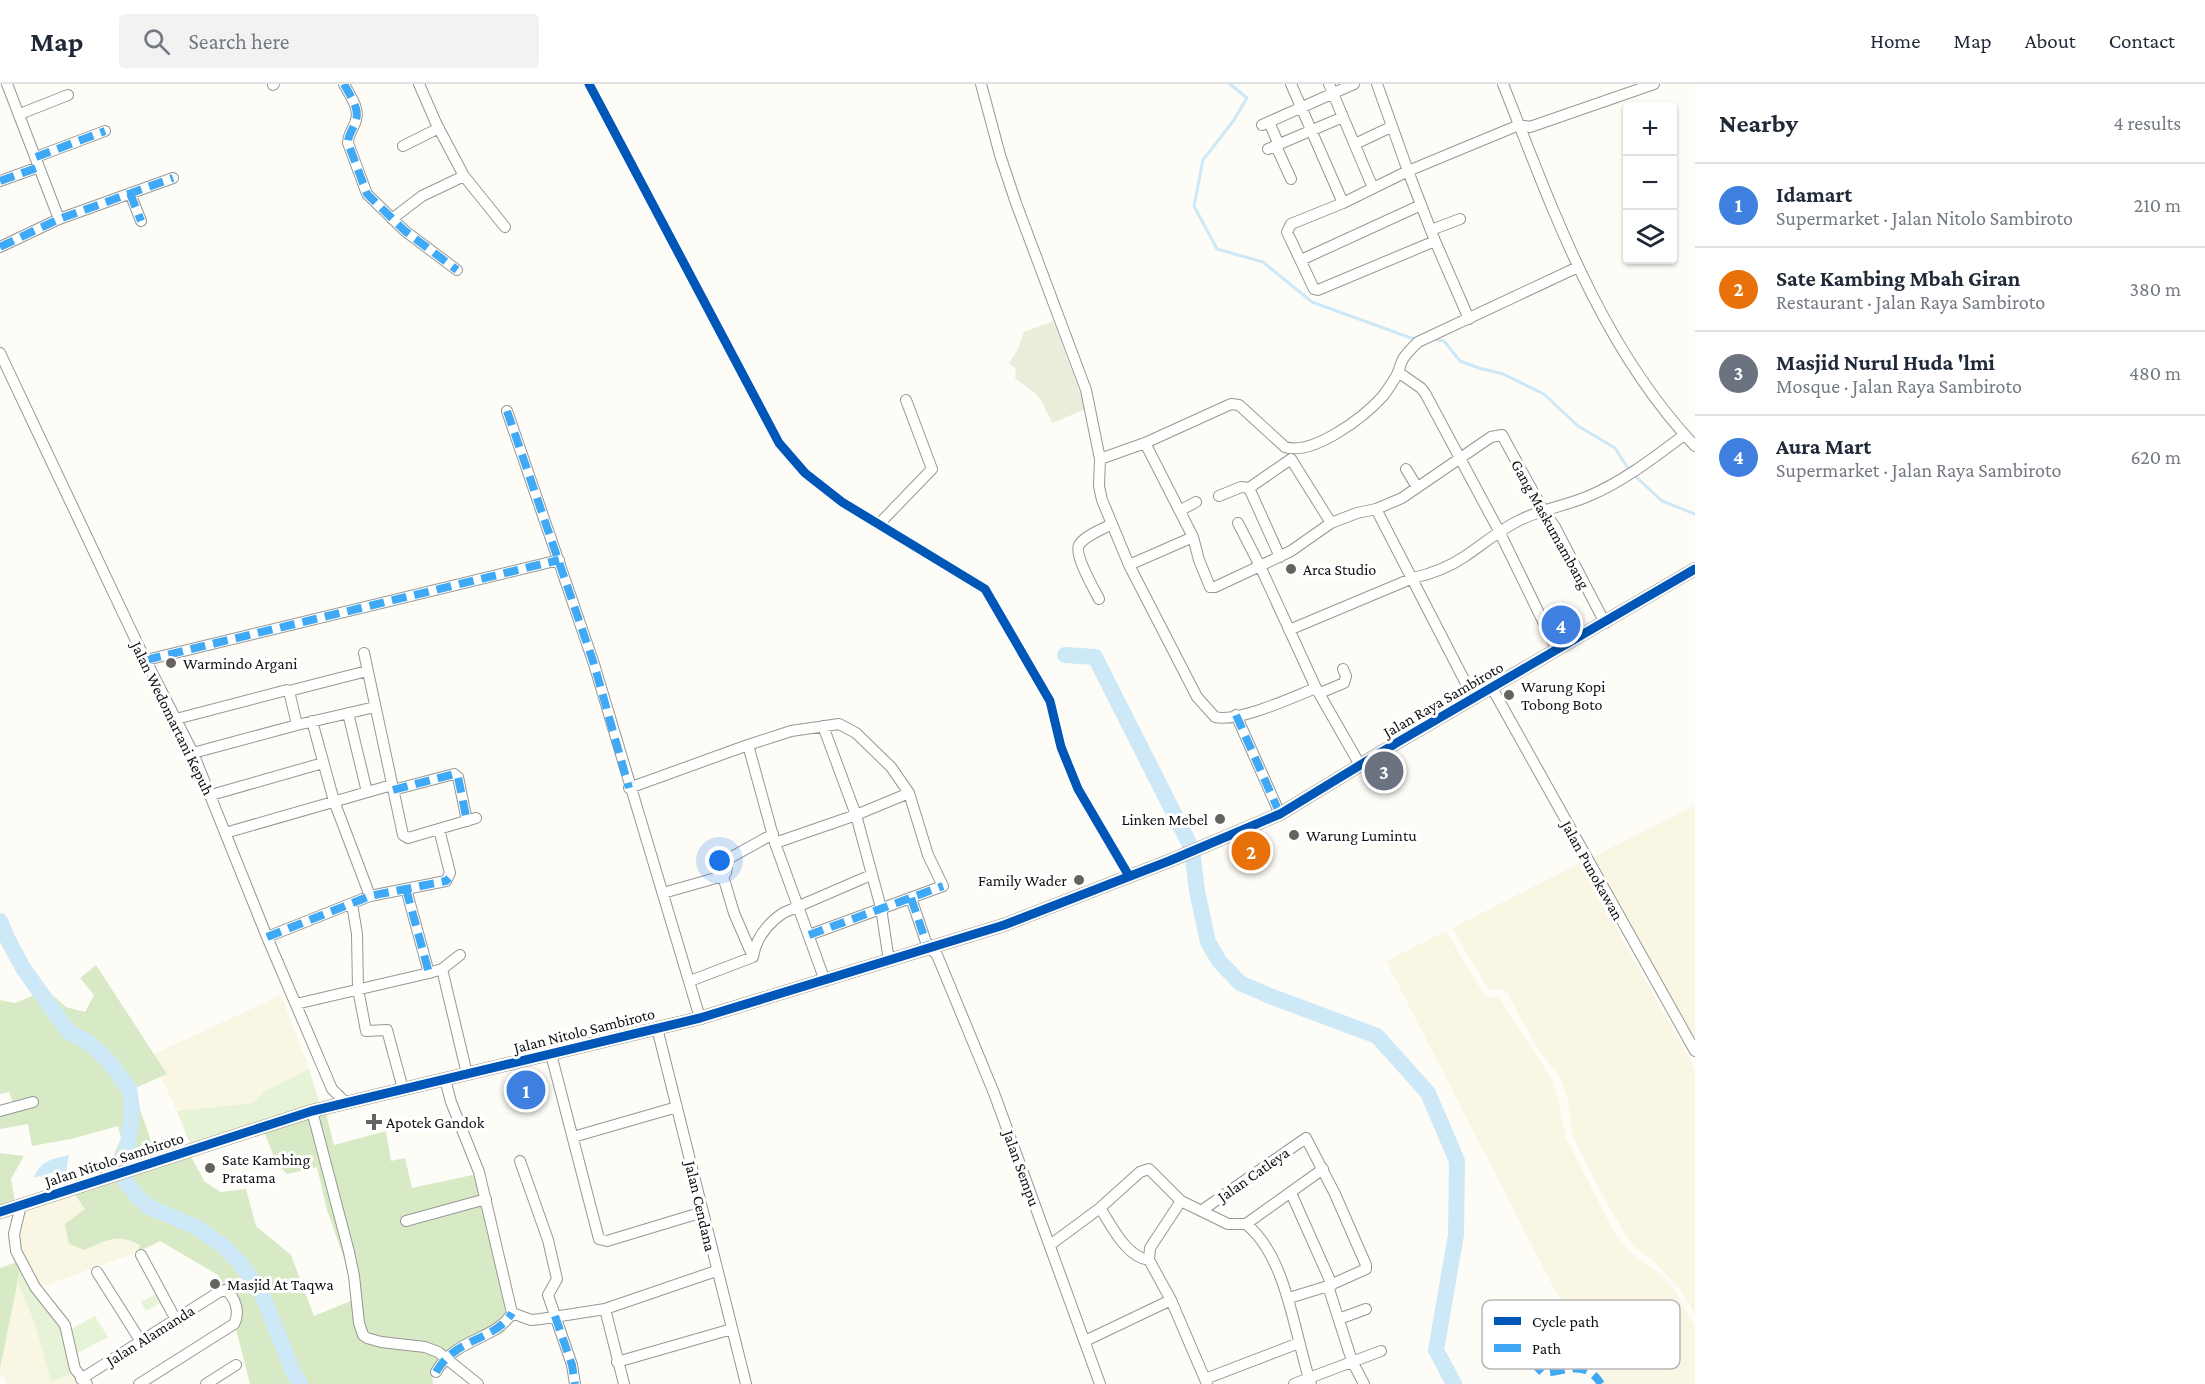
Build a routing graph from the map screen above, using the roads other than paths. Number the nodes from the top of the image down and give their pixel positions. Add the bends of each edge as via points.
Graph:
1 (7, 84) edge
2 (344, 84) edge
3 (419, 84) edge
4 (589, 84) edge
5 (981, 84) edge
6 (1291, 84) edge
7 (1354, 84) edge
8 (1377, 84) edge
9 (1503, 84) edge
10 (1654, 84) edge
11 (1331, 89) edge
12 (68, 95) dead end
13 (12, 96) junction
14 (0, 101) edge
15 (1301, 108) junction
16 (20, 114) junction
17 (1342, 117) junction
18 (1519, 125) junction
19 (1391, 127) junction
20 (439, 128) junction
21 (1310, 130) junction
22 (105, 131) dead end
23 (1355, 144) junction
24 (403, 146) dead end
25 (1274, 147) junction
26 (38, 162) junction
27 (1408, 171) junction
28 (464, 176) junction
29 (173, 178) dead end
30 (1291, 179) dead end
31 (0, 181) edge
32 (1373, 188) junction
33 (130, 193) junction
34 (1343, 203) junction
35 (1421, 205) junction
36 (59, 219) junction
37 (392, 219) junction
38 (1460, 219) dead end
39 (141, 221) dead end
40 (505, 227) dead end
41 (1433, 236) junction
42 (0, 247) edge
43 (1301, 260) junction
44 (1578, 267) junction
45 (458, 270) dead end
46 (1469, 319) junction
47 (0, 353) edge
48 (1398, 372) junction
49 (906, 400) dead end
50 (507, 411) dead end
51 (1684, 435) junction
52 (1145, 443) junction
53 (1695, 446) edge
54 (1290, 453) junction
55 (1461, 458) junction
56 (1100, 459) junction
57 (1406, 469) dead end
58 (1417, 487) junction
59 (1249, 488) junction
60 (1219, 496) dead end
61 (1196, 502) dead end
62 (1376, 509) junction
63 (1181, 510) junction
64 (1543, 510) junction
65 (1238, 523) dead end
66 (1331, 523) junction
67 (879, 524) junction
68 (1112, 524) junction
69 (1499, 531) junction
70 (1193, 537) junction
71 (1280, 557) junction
72 (559, 560) junction
73 (1129, 565) junction
74 (1260, 566) junction
75 (1695, 569) edge
76 (1413, 579) junction
77 (1099, 599) dead end
78 (1605, 623) junction
79 (1289, 630) junction
80 (1557, 650) junction
81 (364, 653) dead end
82 (146, 660) junction
83 (1343, 669) dead end
84 (368, 671) junction
85 (1492, 688) junction
86 (289, 691) junction
87 (1318, 691) junction
88 (1474, 699) junction
89 (375, 706) junction
90 (348, 713) junction
91 (1236, 715) junction
92 (176, 719) junction
93 (312, 721) junction
94 (297, 725) junction
95 (823, 726) junction
96 (748, 745) junction
97 (193, 753) junction
98 (323, 763) junction
99 (1360, 765) junction
100 (393, 788) junction
101 (630, 788) junction
102 (367, 792) junction
103 (909, 793) junction
104 (211, 795) junction
105 (334, 801) junction
106 (1280, 814) junction
107 (856, 815) junction
108 (439, 829) junction
109 (225, 832) junction
110 (774, 838) junction
111 (1169, 861) joint
112 (871, 875) junction
113 (723, 876) junction
114 (1129, 876) junction
115 (406, 889) junction
116 (663, 893) junction
117 (370, 896) junction
118 (911, 898) junction
119 (352, 904) junction
120 (798, 905) junction
121 (881, 908) junction
122 (808, 935) junction
123 (267, 937) junction
124 (934, 949) junction
125 (460, 955) dead end
126 (753, 957) junction
127 (889, 960) junction
128 (442, 969) junction
129 (429, 973) junction
130 (690, 981) junction
131 (825, 981) junction
132 (358, 989) junction
133 (296, 1004) junction
134 (700, 1018) junction
135 (657, 1028) junction
136 (1695, 1051) edge
137 (551, 1054) junction
138 (467, 1074) junction
139 (445, 1079) junction
140 (332, 1089) junction
141 (403, 1089) junction
142 (33, 1102) dead end
143 (346, 1103) junction
144 (677, 1107) junction
145 (327, 1108) junction
146 (0, 1111) edge
147 (312, 1112) junction
148 (573, 1137) junction
149 (520, 1161) dead end
150 (1323, 1169) junction
151 (1291, 1192) junction
152 (486, 1198) junction
153 (1181, 1201) junction
154 (21, 1205) junction
155 (1100, 1208) junction
156 (1201, 1211) junction
157 (0, 1212) edge
158 (703, 1212) junction
159 (406, 1221) dead end
160 (1246, 1224) junction
161 (1050, 1245) junction
162 (141, 1255) dead end
163 (1149, 1260) junction
164 (716, 1271) junction
165 (97, 1272) dead end
166 (1330, 1286) junction
167 (1289, 1298) junction
168 (1171, 1300) junction
169 (605, 1309) junction
170 (1366, 1309) dead end
171 (512, 1313) junction
172 (555, 1317) junction
173 (175, 1318) junction
174 (1338, 1319) junction
175 (732, 1329) junction
176 (140, 1340) junction
177 (1085, 1341) junction
178 (1299, 1343) junction
179 (1382, 1351) dead end
180 (444, 1358) junction
181 (1352, 1361) junction
182 (617, 1362) junction
183 (236, 1365) dead end
184 (436, 1371) dead end
185 (84, 1381) edge
186 (1310, 1381) edge
187 (1206, 1382) edge
188 (139, 1384) edge
189 (206, 1384) edge
190 (478, 1384) edge
191 (575, 1384) edge
192 (624, 1384) edge
193 (746, 1384) edge
194 (1100, 1384) edge
195 (1294, 1384) edge
196 (1364, 1384) edge

1 - 13 street
2 - 37 street via 357,117 348,143 365,190
3 - 20 street
4 - 67 street via 779,443 805,473
5 - 56 street via 1016,203 1086,390
6 - 15 street
7 - 11 street
8 - 19 street
9 - 18 street
10 - 18 street via 1530,127
11 - 15 street
11 - 17 street
12 - 16 street
13 - 14 street
13 - 16 street
15 - 21 street
15 - 25 street via 1265,124
16 - 26 street
17 - 21 street
17 - 23 street
18 - 27 street
18 - 44 street
19 - 23 street
19 - 27 street
20 - 24 street
20 - 28 street
21 - 25 street
21 - 34 street
22 - 26 street
23 - 32 street
25 - 30 street
26 - 31 street
26 - 36 street
27 - 32 street
27 - 35 street
28 - 37 street via 422,196
28 - 40 street
29 - 33 street
32 - 34 street
33 - 36 street
33 - 39 street
34 - 43 street via 1291,224 1287,232
35 - 41 street
35 - 43 street
36 - 42 street
37 - 45 street
38 - 41 street
41 - 43 street via 1318,290
41 - 46 street
44 - 46 street
44 - 51 street via 1628,358
46 - 48 street via 1418,342 1403,357
47 - 82 street, Jalan Wedomartani Kepuh
48 - 54 street via 1383,396 1368,410 1335,434
48 - 55 street via 1425,393
49 - 67 street via 932,469
50 - 72 street
51 - 53 street
51 - 64 street via 1592,495
52 - 54 street via 1231,404 1239,405
52 - 56 street
52 - 63 street
54 - 59 street
54 - 66 street
55 - 58 street
55 - 64 street, Gang Maskumambang via 1491,436 1502,435
55 - 69 street
56 - 68 street via 1099,486
57 - 58 street
58 - 62 street
59 - 60 street via 1241,487
59 - 71 street
61 - 63 street
62 - 66 street
62 - 76 street
63 - 70 street
64 - 69 street
64 - 78 street, Gang Maskumambang
65 - 74 street
66 - 71 street
67 - 114 street via 985,589 1050,701 1061,747 1078,789
68 - 73 street
68 - 77 street via 1087,538 1078,549
69 - 76 street via 1463,558
69 - 80 street
70 - 73 street
70 - 74 street via 1210,587
71 - 74 street
72 - 82 street
72 - 101 street
73 - 91 street via 1197,697 1215,717
74 - 79 street
75 - 78 street, Jalan Raya Sambiroto
76 - 79 street
76 - 88 street
78 - 80 street, Jalan Raya Sambiroto
79 - 87 street
80 - 85 street, Jalan Raya Sambiroto
81 - 84 street
82 - 92 street, Jalan Wedomartani Kepuh
83 - 87 street via 1344,683
84 - 86 street
84 - 89 street
85 - 88 street, Jalan Raya Sambiroto
85 - 136 street, Jalan Punokawan
86 - 92 street
86 - 94 street
87 - 91 street
87 - 99 street
88 - 99 street, Jalan Raya Sambiroto
89 - 90 street
89 - 100 street
90 - 93 street
90 - 102 street
91 - 106 street
92 - 97 street, Jalan Wedomartani Kepuh
93 - 94 street
93 - 98 street
94 - 97 street
95 - 96 street via 791,731
95 - 103 street via 839,724 856,733 891,767
95 - 107 street
96 - 101 street
96 - 110 street
97 - 104 street, Jalan Wedomartani Kepuh
98 - 104 street
98 - 105 street
99 - 106 street, Jalan Raya Sambiroto
100 - 102 street
100 - 108 street via 405,838
100 - 108 street via 454,774 458,777 472,820
101 - 116 street
102 - 105 street
103 - 107 street
103 - 118 street via 928,855 943,886
104 - 109 street, Jalan Wedomartani Kepuh
105 - 109 street
105 - 117 street
106 - 111 street, Jalan Raya Sambiroto
107 - 110 street
107 - 112 street
108 - 115 street via 449,878
109 - 123 street, Jalan Wedomartani Kepuh
110 - 113 street via 728,859
110 - 120 street
111 - 114 street, Jalan Nitolo Sambiroto
112 - 120 street
112 - 121 street
113 - 116 street
113 - 126 street
114 - 124 street, Jalan Nitolo Sambiroto
115 - 117 street
115 - 129 street
116 - 130 street
117 - 119 street
118 - 121 street
118 - 124 street, Jalan Sempu
119 - 123 street
119 - 132 street
120 - 122 street
120 - 126 street via 774,919 755,943
121 - 122 street
121 - 127 street
122 - 131 street
123 - 133 street, Jalan Wedomartani Kepuh
124 - 127 street, Jalan Nitolo Sambiroto
124 - 161 street, Jalan Sempu via 994,1093
125 - 128 street
126 - 130 street
127 - 131 street, Jalan Nitolo Sambiroto
128 - 129 street
128 - 138 street
129 - 132 street
130 - 134 street
131 - 134 street, Jalan Nitolo Sambiroto
132 - 133 street
132 - 141 street via 366,1031 387,1030
133 - 140 street, Jalan Wedomartani Kepuh
134 - 135 street, Jalan Nitolo Sambiroto
135 - 137 street, Jalan Nitolo Sambiroto
135 - 144 street, Jalan Cendana
137 - 138 street, Jalan Nitolo Sambiroto
137 - 148 street
138 - 139 street, Jalan Nitolo Sambiroto
139 - 141 street, Jalan Nitolo Sambiroto
139 - 152 street
140 - 143 street, Jalan Wedomartani Kepuh
140 - 145 street
141 - 143 street, Jalan Nitolo Sambiroto
142 - 146 street
143 - 145 street, Jalan Nitolo Sambiroto
144 - 148 street
144 - 158 street, Jalan Cendana
145 - 147 street, Jalan Nitolo Sambiroto
147 - 154 street, Jalan Nitolo Sambiroto
147 - 180 street via 353,1268 361,1330 367,1338 425,1347
148 - 158 street via 598,1235 603,1241
149 - 172 street via 553,1255 557,1279 548,1295
150 - 151 street
150 - 156 street, Jalan Catleya via 1304,1138
150 - 166 street via 1366,1265 1366,1269
151 - 160 street
151 - 166 street
152 - 159 street
152 - 171 street
153 - 155 street via 1149,1169 1140,1172
153 - 156 street
153 - 163 street via 1150,1248
154 - 157 street, Jalan Nitolo Sambiroto
154 - 185 street via 15,1248 35,1287 65,1325 74,1364
155 - 161 street
155 - 163 street via 1129,1250
156 - 160 street via 1228,1224
158 - 164 street, Jalan Cendana
160 - 167 street via 1270,1255
161 - 177 street, Jalan Sempu
162 - 173 street
163 - 168 street
164 - 169 street
164 - 175 street, Jalan Cendana
165 - 176 street
166 - 167 street
166 - 174 street
167 - 178 street
168 - 177 street
168 - 187 street
169 - 172 street
169 - 182 street
170 - 174 street
171 - 172 street via 531,1320
171 - 180 street via 502,1326
172 - 191 street
173 - 176 street, Jalan Alamanda
173 - 188 street, Jalan Alamanda via 227,1291 237,1316 234,1324
174 - 181 street
175 - 182 street
175 - 193 street, Jalan Cendana
176 - 185 street, Jalan Alamanda
177 - 194 street, Jalan Sempu
178 - 186 street
178 - 187 street
179 - 181 street
180 - 184 street
180 - 190 street
181 - 186 street
181 - 196 street
182 - 192 street
183 - 189 street
186 - 195 street

